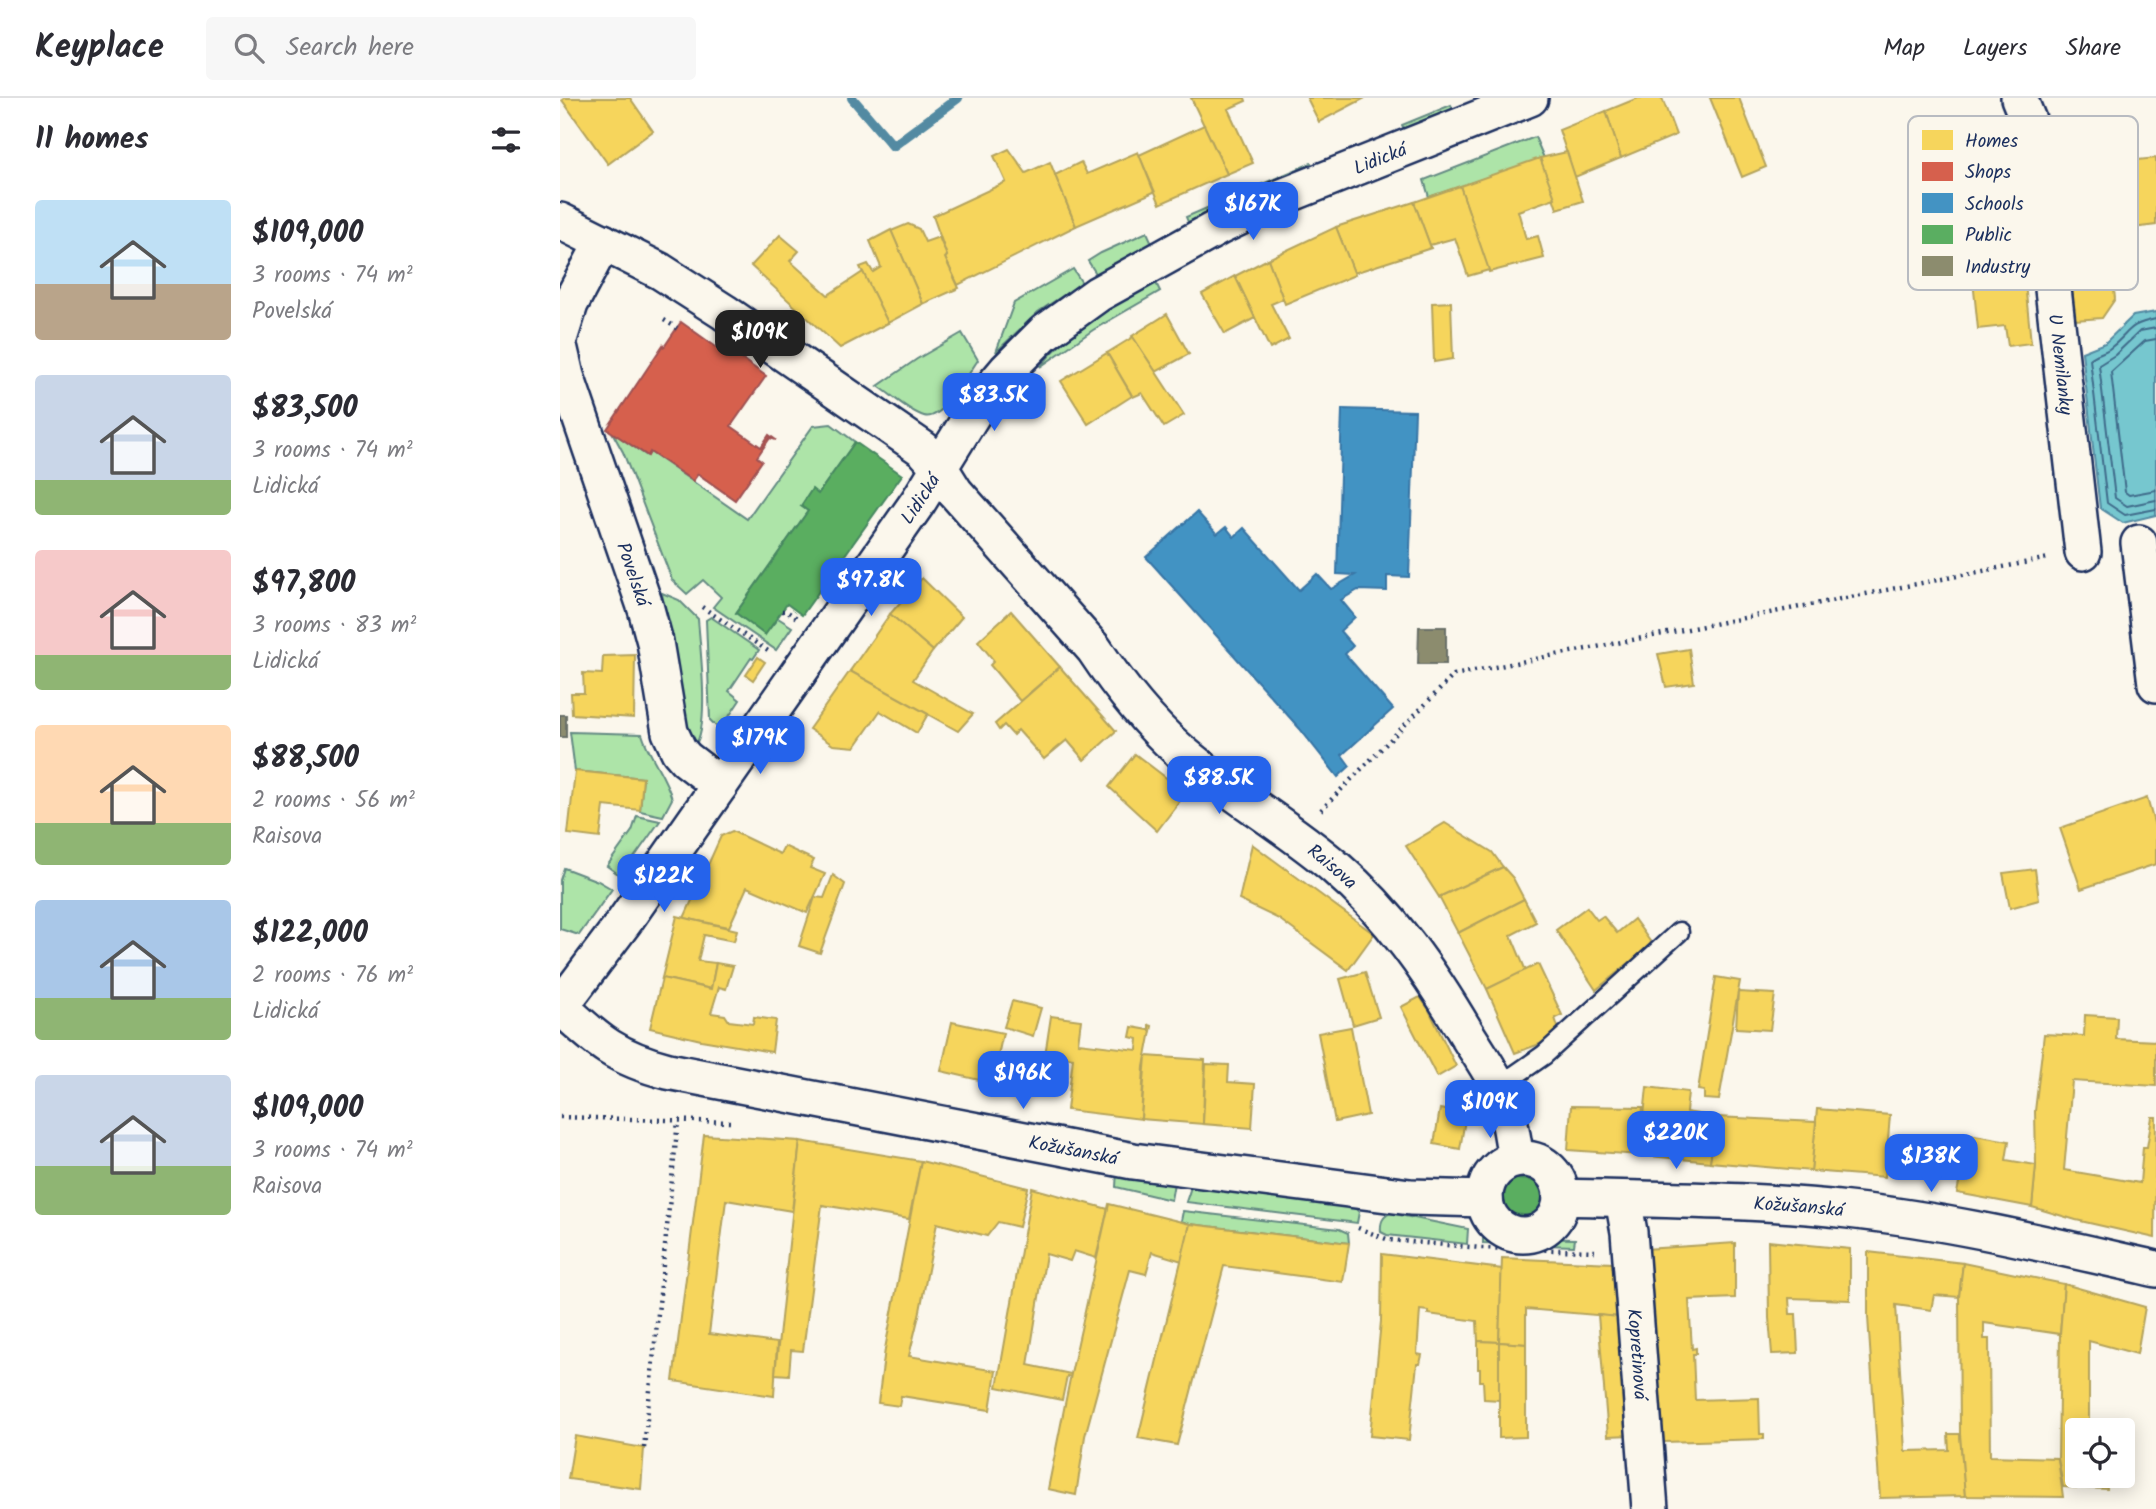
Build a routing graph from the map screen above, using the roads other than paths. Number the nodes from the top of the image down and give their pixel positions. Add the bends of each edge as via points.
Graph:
1 (1530, 98) edge
2 (2020, 98) edge
3 (2027, 116) edge
4 (560, 221) edge
5 (603, 242) junction
6 (2053, 290) edge
7 (560, 335) edge
8 (560, 350) edge
9 (940, 468) junction
10 (2138, 543) dead end
11 (2082, 552) road end
12 (2156, 684) edge
13 (720, 785) junction
14 (1679, 932) dead end
15 (560, 1007) edge
16 (1499, 1087) junction
17 (1516, 1159) junction
18 (1561, 1197) junction
19 (1486, 1199) junction
20 (1623, 1199) junction
21 (2156, 1269) edge
22 (1650, 1509) edge

1 - 9 street, Lidická via 1282,197 1098,294 1054,325 1007,370
2 - 3 street, U Nemilanky
4 - 5 street
5 - 7 street via 570,304
5 - 9 street via 724,312 909,437
6 - 11 street, U Nemilanky
8 - 13 street, Povelská via 646,609 670,732 678,751
9 - 13 street, Lidická
9 - 16 street, Raisova via 955,492 1094,649 1155,727 1373,902 1434,979
10 - 12 street
13 - 15 street, Lidická
14 - 16 lane via 1544,1055
15 - 19 street, Kožušanská via 613,1051 668,1071 1133,1161 1410,1197
16 - 17 street, Raisova
17 - 18 street via 1548,1167
17 - 19 street via 1497,1170 1486,1188
18 - 19 street via 1553,1221 1543,1229 1518,1234 1496,1223
18 - 20 street, Kožušanská
20 - 21 street, Kožušanská via 1802,1205 1892,1215
20 - 22 street, Kopretinová

